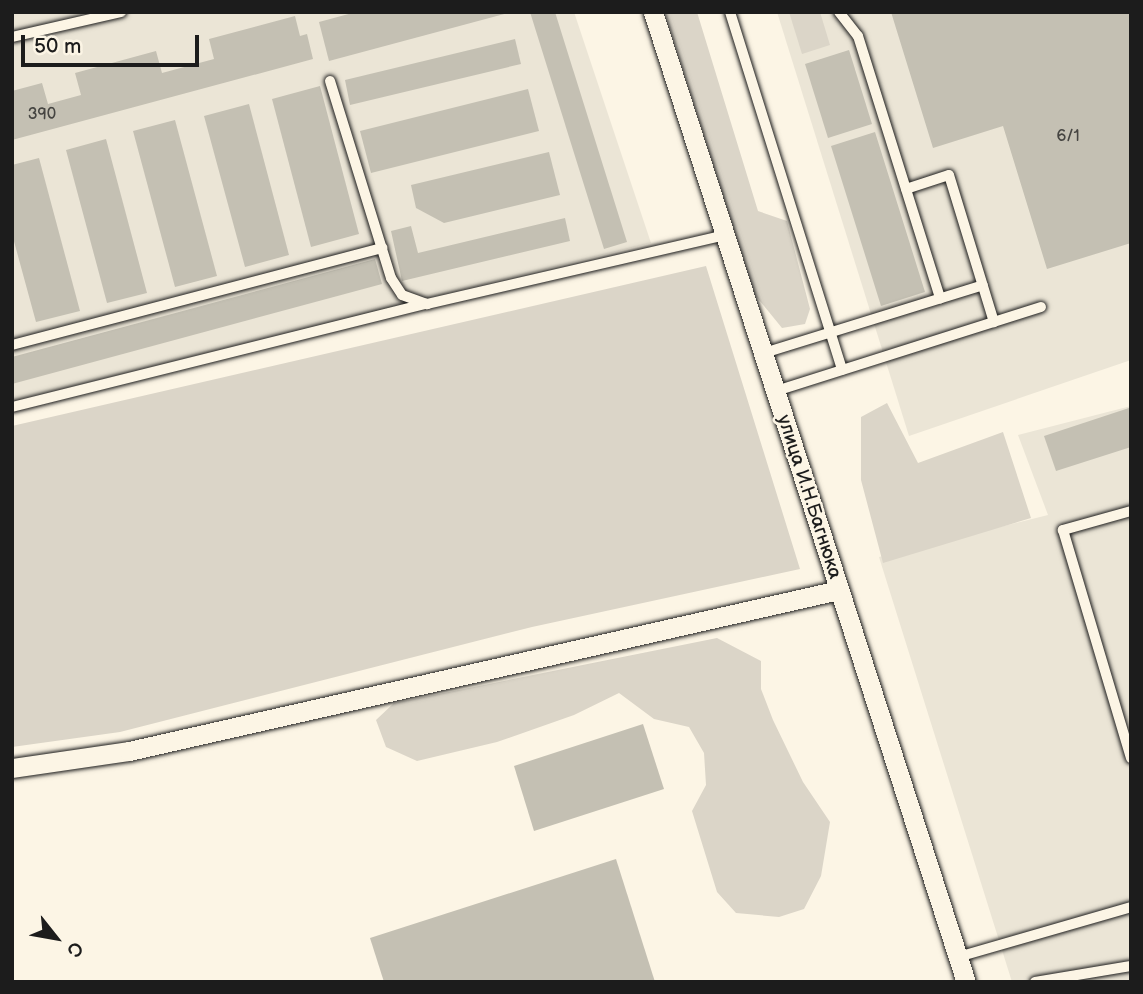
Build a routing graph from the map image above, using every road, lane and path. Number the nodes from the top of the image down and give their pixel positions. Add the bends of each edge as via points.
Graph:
1 (121, 12) edge
2 (653, 12) edge
3 (730, 12) edge
4 (839, 12) edge
5 (12, 37) edge
6 (330, 81) dead end
7 (906, 189) junction
8 (722, 236) junction
9 (382, 248) junction
10 (983, 285) junction
11 (940, 298) junction
12 (427, 304) junction
13 (1041, 307) dead end
14 (994, 323) junction
15 (830, 333) junction
16 (12, 345) edge
17 (764, 353) junction
18 (842, 370) junction
19 (776, 391) junction
20 (12, 407) edge
21 (1131, 511) edge
22 (839, 590) junction
23 (1131, 758) edge
24 (12, 768) edge
25 (1131, 907) edge
26 (957, 957) junction
27 (1131, 966) edge
28 (966, 982) edge
29 (1035, 982) edge

1 - 5 lane
2 - 8 street, улица И.Н.Багнюка
3 - 15 lane
4 - 7 lane via 858,36
6 - 9 lane
7 - 10 lane via 949,175
7 - 11 lane
8 - 12 lane
8 - 17 street, улица И.Н.Багнюка
9 - 12 lane via 402,295
9 - 16 lane
10 - 11 lane
10 - 14 lane
11 - 15 lane
12 - 20 lane
13 - 14 lane
14 - 18 lane
15 - 17 lane
15 - 18 lane
17 - 19 street, улица И.Н.Багнюка
18 - 19 lane
19 - 22 street, улица И.Н.Багнюка
21 - 23 lane via 1063,530
22 - 24 street via 129,751
22 - 26 street, улица И.Н.Багнюка
25 - 26 lane
26 - 28 street, улица И.Н.Багнюка
27 - 29 lane

